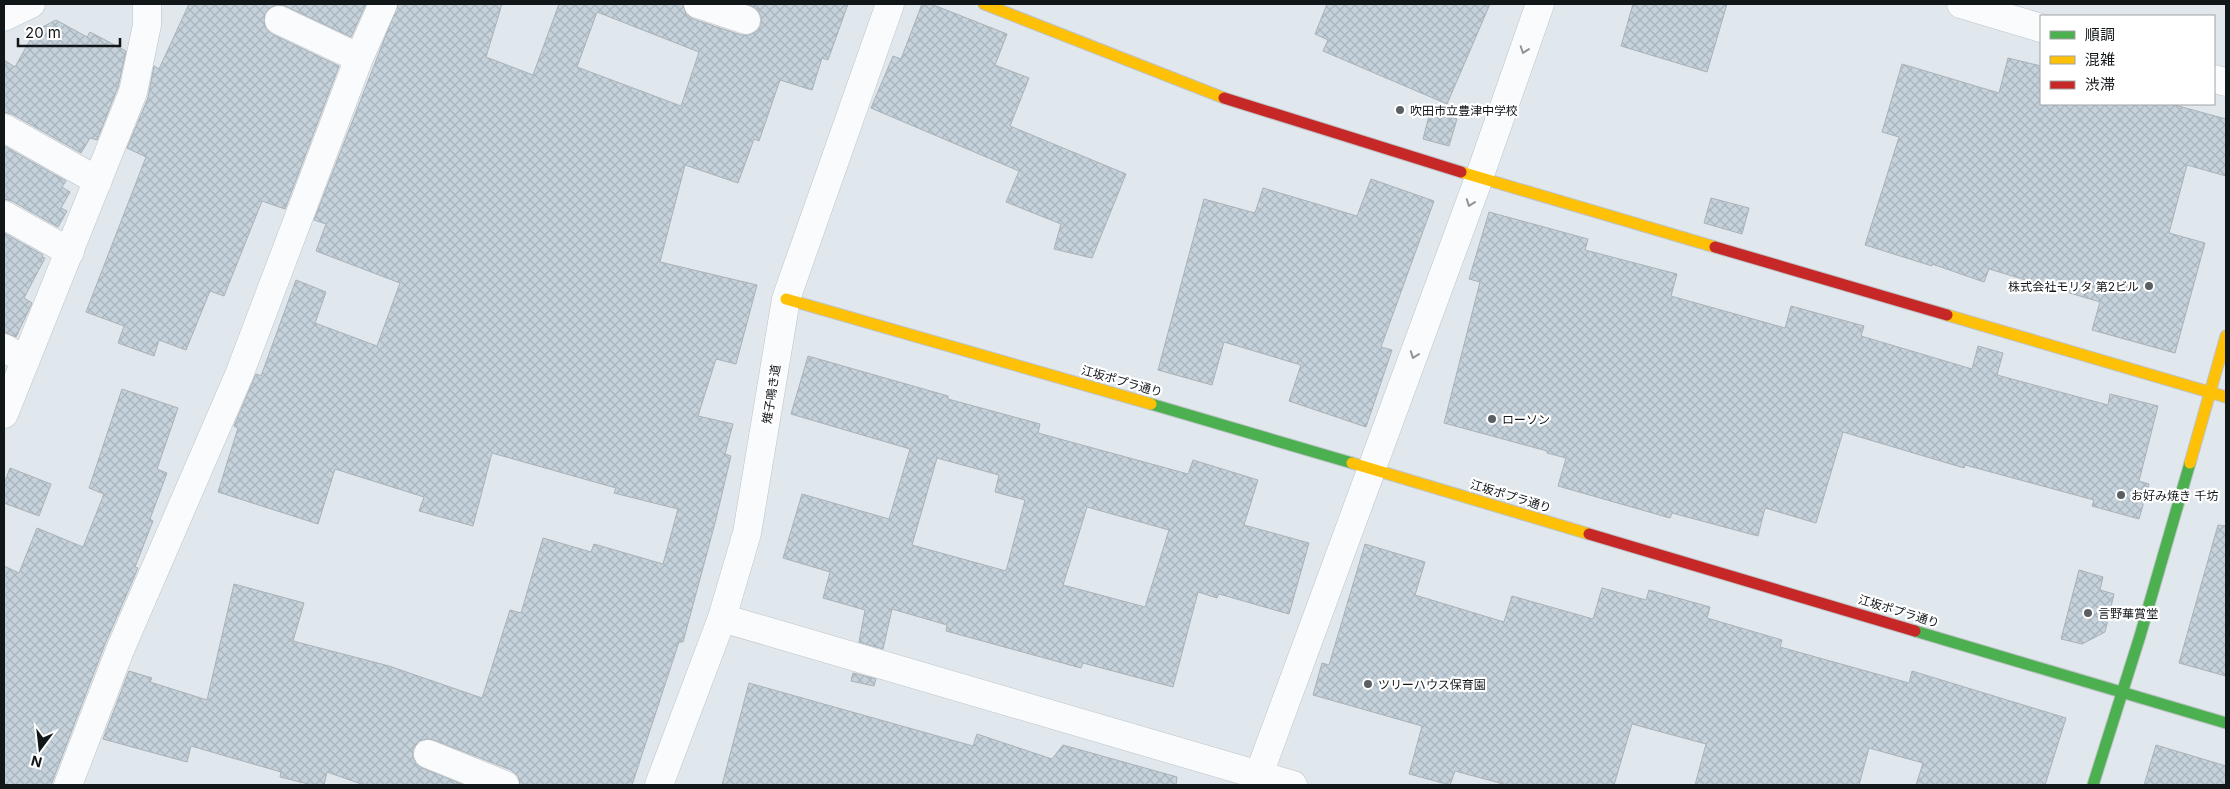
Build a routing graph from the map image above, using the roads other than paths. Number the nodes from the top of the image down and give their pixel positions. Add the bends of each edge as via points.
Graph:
1 (31, 4) edge
2 (147, 4) edge
3 (384, 4) edge
4 (698, 4) edge
5 (890, 4) edge
6 (984, 4) edge
7 (1540, 4) edge
8 (1961, 4) edge
9 (4, 17) edge
10 (279, 20) dead end
11 (746, 20) dead end
12 (2040, 28) edge
13 (359, 58) junction
14 (4, 128) edge
15 (1480, 178) junction
16 (98, 182) junction
17 (4, 215) edge
18 (70, 252) junction
19 (786, 299) junction
20 (2226, 336) edge
21 (15, 354) edge
22 (2210, 393) junction
23 (2226, 397) edge
24 (4, 414) edge
25 (1372, 469) junction
26 (722, 618) junction
27 (2121, 692) junction
28 (2226, 723) edge
29 (428, 754) dead end
30 (1257, 780) edge
31 (68, 785) edge
32 (505, 785) edge
33 (659, 785) edge
34 (1293, 785) edge
35 (2093, 785) edge

1 - 9 street
2 - 16 street via 147,25 133,92
3 - 13 street
4 - 11 street
5 - 19 street, 雉子鳴き道
6 - 15 street via 1204,92
7 -> 15 street
8 - 12 street
10 - 13 street
13 - 31 street via 239,375 120,650
14 - 16 street
15 - 22 street
15 -> 25 street
16 - 18 street
17 - 18 street
18 - 21 street
19 - 25 street, 江坂ポプラ通り
19 - 26 street, 雉子鳴き道 via 747,533
20 - 22 street
21 - 24 street
22 - 23 street
22 - 27 street
25 - 27 street, 江坂ポプラ通り
25 - 30 street
26 - 30 street
26 - 33 street, 雉子鳴き道
27 - 28 street, 江坂ポプラ通り
27 - 35 street
29 - 32 street
30 - 34 street

